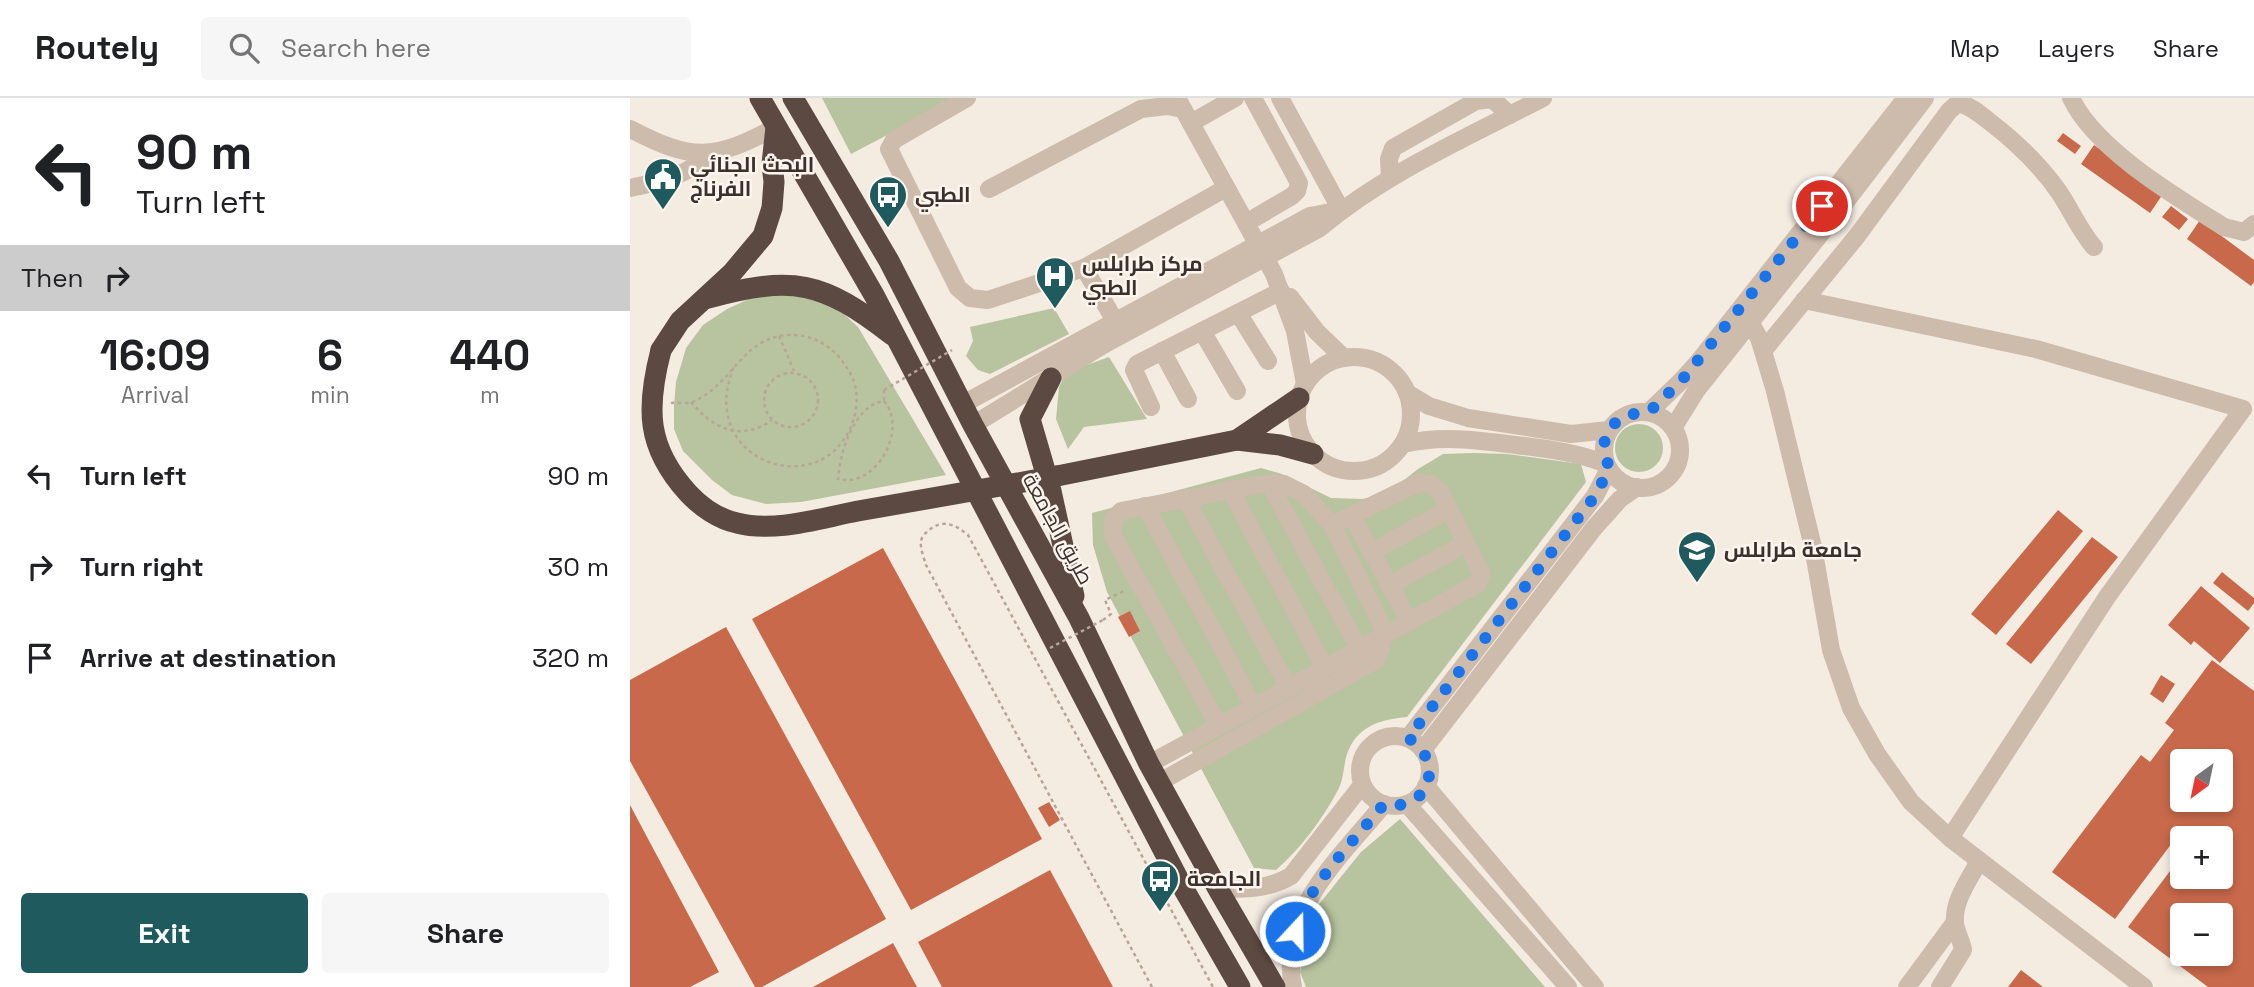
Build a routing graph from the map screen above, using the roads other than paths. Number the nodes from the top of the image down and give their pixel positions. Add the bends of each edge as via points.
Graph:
1 (760, 98) edge
2 (793, 98) edge
3 (967, 98) edge
4 (1235, 98) edge
5 (1253, 98) edge
6 (1280, 98) edge
7 (1543, 98) edge
8 (1906, 98) edge
9 (1925, 98) edge
10 (2071, 98) edge
11 (1184, 110) edge
12 (1510, 115) junction
13 (776, 127) junction
14 (630, 129) edge
15 (711, 153) junction
16 (1390, 178) junction
17 (630, 188) edge
18 (1226, 188) junction
19 (989, 189) dead end
20 (1341, 210) junction
21 (1245, 223) junction
22 (2254, 224) edge
23 (2094, 247) dead end
24 (1261, 250) junction
25 (1084, 268) junction
26 (1274, 274) junction
27 (1281, 291) junction
28 (703, 299) junction
29 (1804, 300) junction
30 (1238, 313) junction
31 (1750, 322) junction
32 (1118, 328) junction
33 (1202, 331) junction
34 (896, 337) junction
35 (1162, 351) junction
36 (1763, 351) junction
37 (1344, 358) junction
38 (1268, 361) dead end
39 (1051, 378) junction
40 (1237, 391) dead end
41 (1302, 391) junction
42 (1407, 393) junction
43 (1188, 399) dead end
44 (963, 404) junction
45 (1151, 407) dead end
46 (2248, 410) edge
47 (1649, 412) junction
48 (973, 425) junction
49 (1673, 428) junction
50 (1609, 430) junction
51 (1237, 440) junction
52 (1402, 444) junction
53 (1313, 454) junction
54 (1608, 467) junction
55 (1269, 483) junction
56 (1637, 487) junction
57 (1230, 489) junction
58 (1185, 498) junction
59 (1144, 506) junction
60 (1449, 509) junction
61 (1352, 516) junction
62 (1332, 525) junction
63 (1466, 543) junction
64 (1372, 552) junction
65 (1390, 585) junction
66 (1079, 618) junction
67 (1409, 621) junction
68 (1387, 634) junction
69 (1359, 649) junction
70 (1325, 668) junction
71 (1289, 688) junction
72 (1254, 707) junction
73 (1219, 726) junction
74 (1408, 738) junction
75 (1423, 750) junction
76 (1155, 773) junction
77 (1362, 785) junction
78 (1426, 786) junction
79 (1384, 804) junction
80 (1407, 804) junction
81 (1950, 838) junction
82 (1979, 861) junction
83 (1218, 889) junction
84 (1955, 922) junction
85 (1240, 987) edge
86 (1275, 987) edge
87 (1293, 987) edge
88 (1568, 987) edge
89 (1595, 987) edge
90 (1907, 987) edge
91 (1940, 987) edge
92 (2144, 987) edge

1 - 13 highway
2 - 44 highway, طريق الجامعة via 889,261
3 - 25 street via 894,140 889,149 958,288 970,298 988,300
4 - 11 street
5 - 21 street via 1299,183 1292,196
6 - 20 street
7 - 12 street
8 - 47 street via 1699,361
9 - 31 street
10 - 22 street via 2102,138 2165,188 2234,232 2244,232
11 - 18 street
11 - 19 street via 1167,106 1142,109
12 - 16 street
12 - 16 street via 1492,99 1476,101 1393,148
13 - 15 street
13 - 28 highway via 772,208 763,236
13 - 34 highway
14 - 15 street via 685,153
15 - 17 street via 698,166 662,182
16 - 20 street
18 - 21 street
18 - 25 street
20 - 24 street via 1310,216
21 - 24 street
23 - 29 street via 2058,190 2032,160 1985,118 1958,103
24 - 26 street
24 - 32 street
25 - 32 street
26 - 27 street
26 - 37 street via 1317,332
27 - 30 street
27 - 41 street via 1296,331
28 - 34 highway via 765,285 804,286 839,298
28 - 51 highway, bridge via 680,321 661,350 651,403 655,442 671,474 692,496 713,514 736,523 784,525
29 - 36 street
29 - 46 street via 2036,349
30 - 33 street
30 - 38 street
31 - 36 street
31 - 49 street
32 - 39 street
32 - 44 street
33 - 35 street
33 - 40 street
34 - 85 highway via 1182,886
35 - 43 street
35 - 45 street via 1134,370
36 - 81 street via 1813,547 1831,650 1851,708 1911,803
37 - 41 street via 1315,372
37 - 42 street via 1375,361 1399,380
39 - 48 street
39 - 66 highway via 1030,419
41 - 51 highway
41 - 53 street via 1298,428
42 - 50 street via 1429,407 1468,418 1571,434
42 - 52 street via 1411,419
44 - 48 highway, طريق الجامعة
46 - 81 street via 2107,597
47 - 49 street
47 - 50 street via 1626,415
48 - 66 highway, طريق الجامعة
49 - 56 street via 1680,449 1674,470 1658,484
50 - 54 street via 1604,447
51 - 53 highway
52 - 53 street via 1381,464 1360,471 1325,464
52 - 54 street via 1461,438 1571,453
54 - 56 street via 1626,484
54 - 74 street via 1595,496
55 - 57 street
55 - 62 street via 1284,484 1304,494
55 - 69 street
56 - 75 street via 1594,528
57 - 58 street
57 - 70 street
58 - 59 street
58 - 71 street
59 - 72 street
59 - 73 street via 1121,511 1113,520 1113,536
60 - 61 street via 1440,491 1420,482
60 - 63 street
60 - 64 street
61 - 62 street
61 - 64 street
62 - 68 street
63 - 65 street
63 - 67 street via 1482,573 1477,584
64 - 65 street
65 - 67 street
66 - 76 highway, طريق الجامعة
67 - 68 street
68 - 69 street
68 - 76 street via 1376,660
69 - 70 street
70 - 71 street
71 - 72 street
72 - 73 street
73 - 76 street
74 - 75 street
74 - 77 street via 1387,737 1370,746 1360,764
75 - 78 street via 1430,768
76 - 83 highway, طريق الجامعة
77 - 79 street
77 - 83 street via 1291,876 1257,888
78 - 80 street
78 - 89 street
79 - 80 street
79 - 87 street via 1304,905 1292,944
80 - 88 street
81 - 82 street
82 - 84 street via 1960,897
82 - 92 street
83 - 86 highway, طريق الجامعة
84 - 90 street
84 - 91 street via 1963,950

